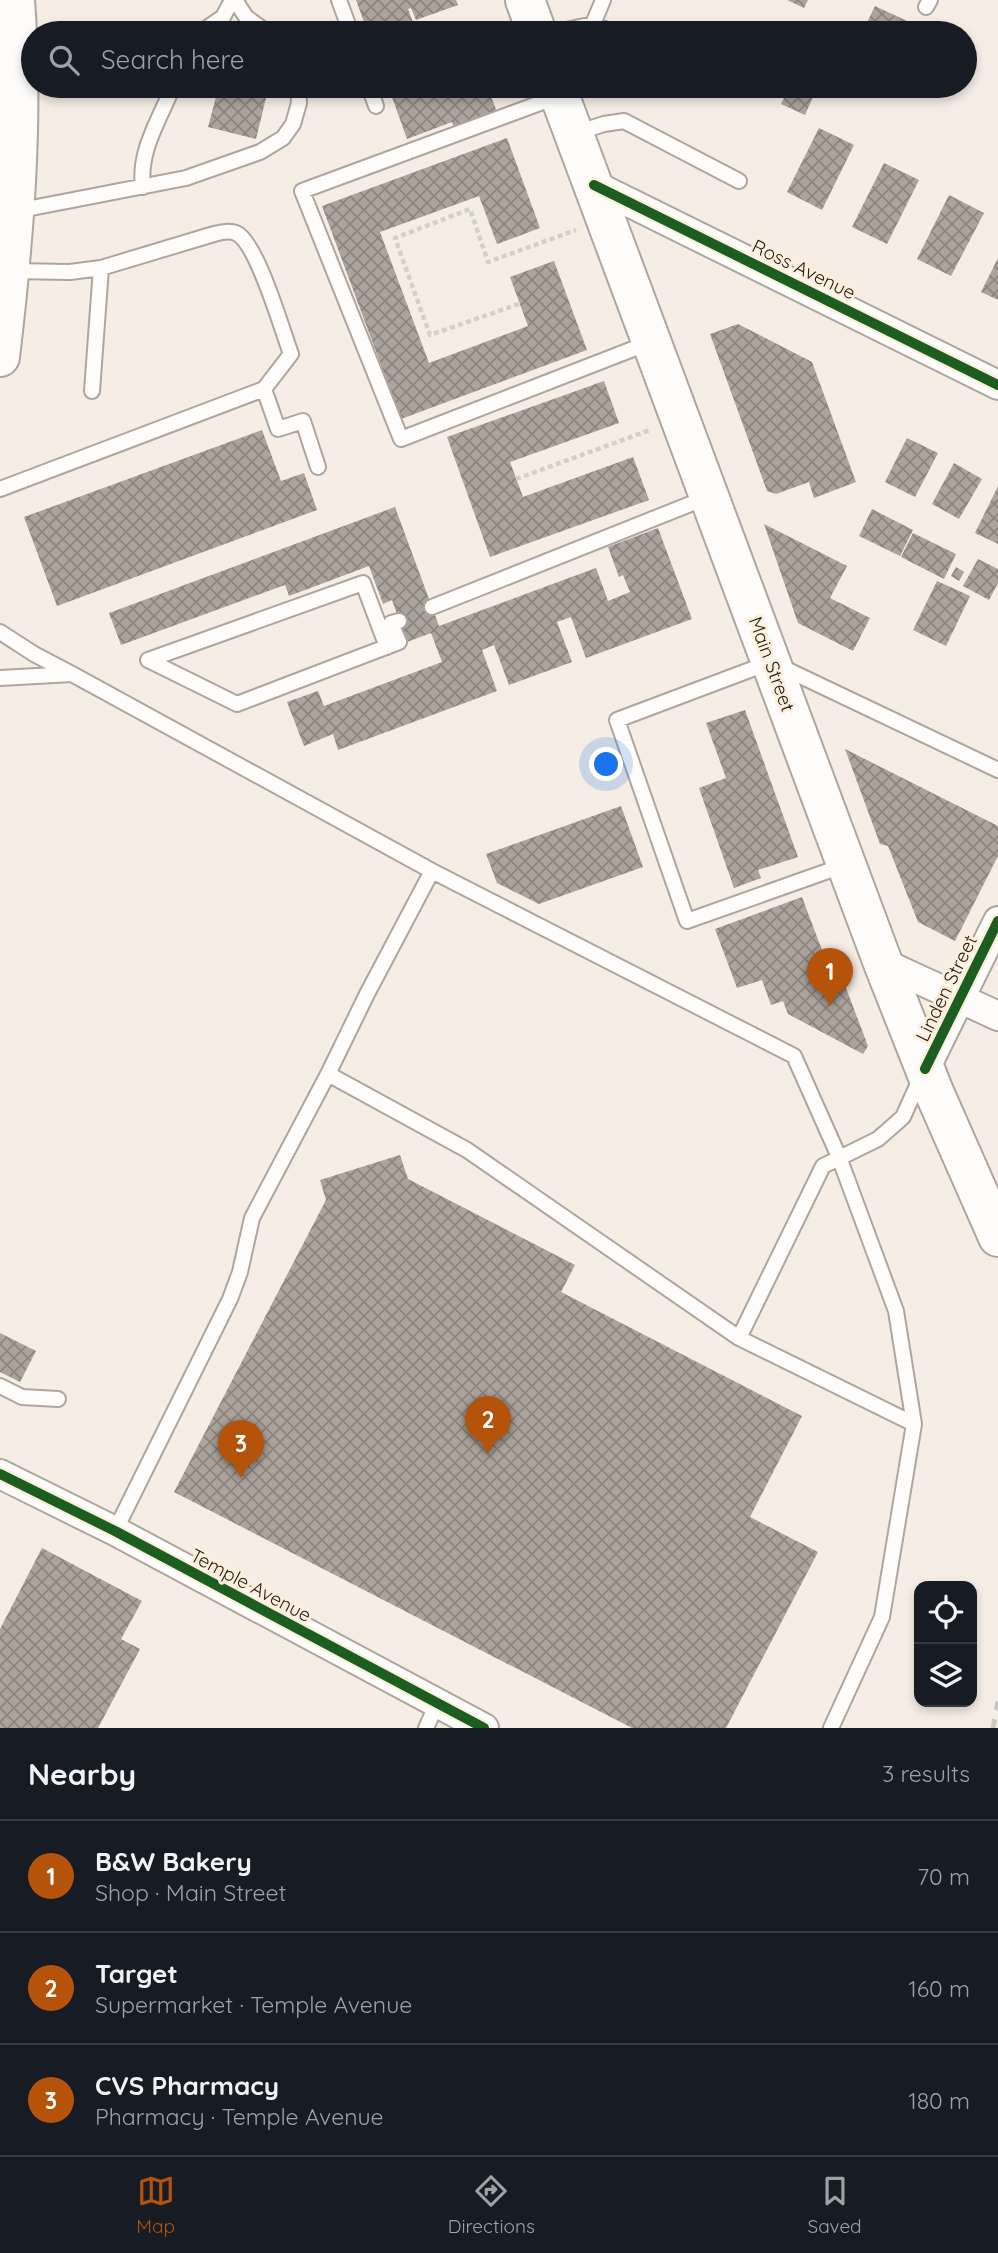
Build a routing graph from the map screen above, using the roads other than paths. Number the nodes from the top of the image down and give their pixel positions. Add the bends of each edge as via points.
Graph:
1 (15, 0) edge
2 (234, 0) edge
3 (339, 0) edge
4 (525, 0) edge
5 (603, 0) edge
6 (217, 21) edge
7 (252, 21) edge
8 (347, 21) edge
9 (533, 21) edge
10 (594, 21) edge
11 (168, 98) edge
12 (299, 98) edge
13 (373, 98) edge
14 (540, 98) edge
15 (561, 98) edge
16 (376, 106) dead end
17 (9, 112) edge
18 (574, 134) junction
19 (739, 181) dead end
20 (143, 187) junction
21 (600, 202) junction
22 (10, 243) edge
23 (101, 268) junction
24 (652, 342) junction
25 (0, 358) edge
26 (998, 385) edge
27 (264, 389) junction
28 (92, 391) dead end
29 (318, 467) dead end
30 (0, 489) edge
31 (709, 496) junction
32 (432, 607) dead end
33 (399, 621) dead end
34 (0, 632) edge
35 (387, 647) junction
36 (771, 662) junction
37 (72, 674) junction
38 (0, 678) edge
39 (998, 770) edge
40 (847, 865) junction
41 (432, 871) junction
42 (998, 921) edge
43 (883, 963) junction
44 (960, 998) junction
45 (998, 1016) edge
46 (925, 1069) junction
47 (328, 1074) junction
48 (839, 1157) junction
49 (998, 1237) edge
50 (739, 1338) junction
51 (0, 1386) edge
52 (58, 1399) dead end
53 (914, 1424) junction
54 (0, 1474) edge
55 (115, 1531) junction
56 (431, 1716) edge
57 (484, 1728) edge
58 (831, 1728) edge

1 - 17 main road
2 - 6 lane
2 - 7 lane
3 - 8 lane
4 - 9 main road
5 - 10 lane
11 - 20 lane via 147,145
12 - 20 lane via 296,118 276,144 194,176
13 - 16 lane
14 - 24 lane via 302,191 401,439
15 - 18 main road, Main Street
17 - 22 main road
18 - 19 lane via 624,121
18 - 21 main road, Main Street
20 - 22 lane
21 - 24 main road, Main Street
21 - 26 street, Ross Avenue
22 - 23 lane via 70,272
22 - 25 main road
23 - 27 lane via 225,231 235,232 254,253 290,354
23 - 28 lane
24 - 31 main road, Main Street
27 - 29 lane via 278,429 303,421
27 - 30 lane
31 - 32 lane
31 - 36 main road, Main Street
33 - 35 lane via 391,623 399,642
34 - 37 lane
35 - 35 lane via 237,704 148,660 363,583
36 - 39 lane
36 - 40 main road, Main Street
36 - 40 lane via 617,720 687,921
37 - 38 lane
37 - 41 lane
40 - 43 main road, Main Street
41 - 47 lane
41 - 48 lane via 794,1056
42 - 44 street, Linden Street
43 - 44 street
43 - 46 main road, Main Street
44 - 45 street
44 - 46 street, Linden Street
46 - 48 lane via 903,1116 878,1139
46 - 49 main road, Main Street
47 - 50 lane via 467,1150
47 - 55 lane via 264,1192 252,1218 230,1299
48 - 50 lane via 823,1166
48 - 53 lane via 896,1311
50 - 53 lane
51 - 52 lane via 22,1397
53 - 58 lane via 882,1617
54 - 55 street, Temple Avenue
55 - 56 street, Temple Avenue
56 - 57 street, Temple Avenue

